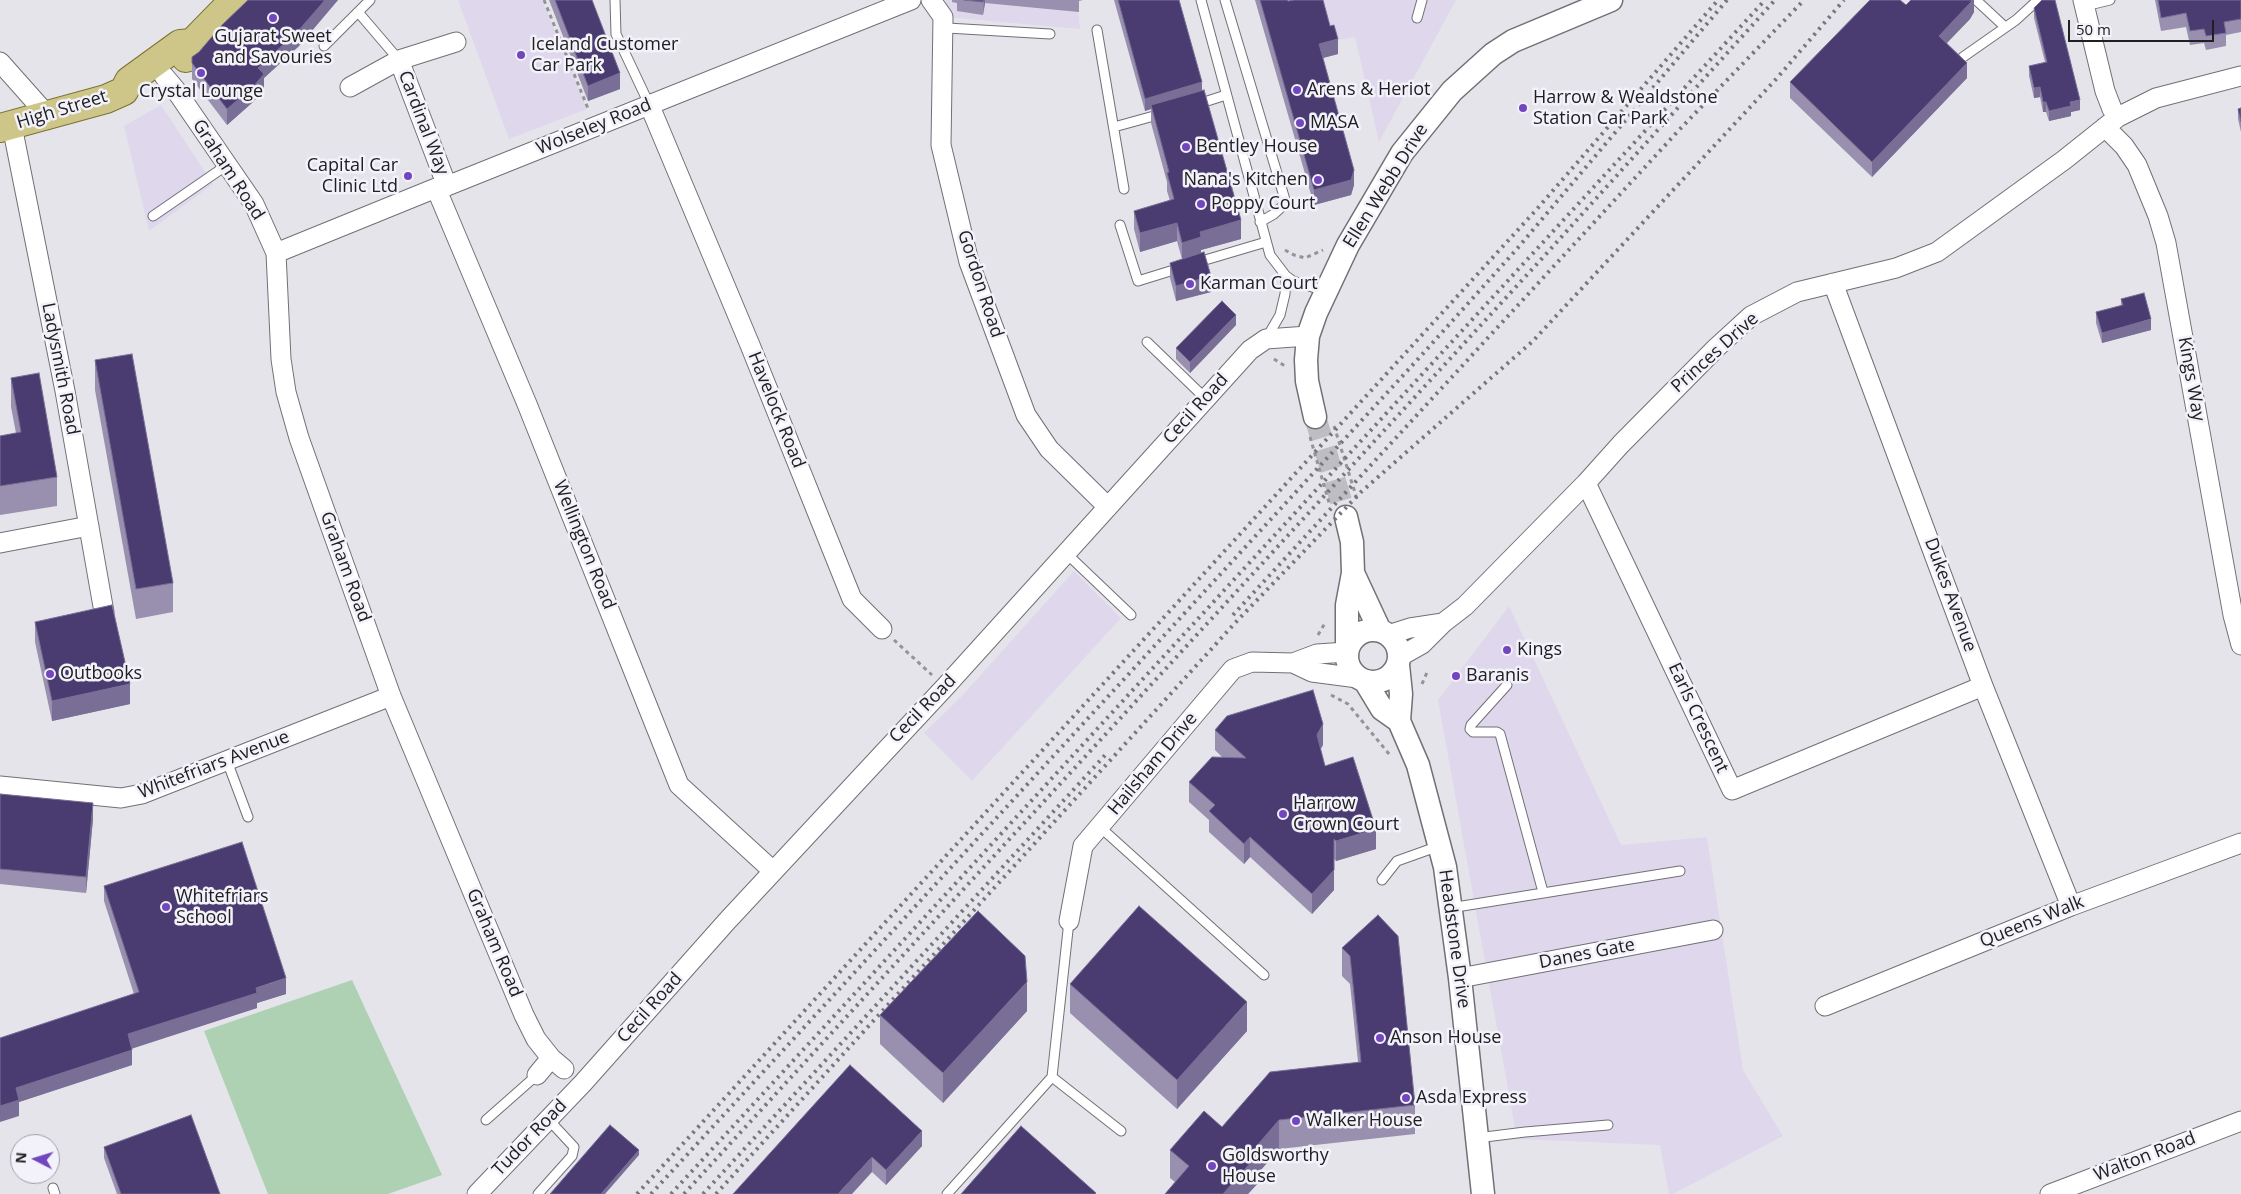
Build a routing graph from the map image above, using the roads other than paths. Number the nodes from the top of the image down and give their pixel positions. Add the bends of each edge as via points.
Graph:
1 (234, 0) edge
2 (370, 0) edge
3 (615, 0) edge
4 (911, 0) edge
5 (931, 0) edge
6 (1201, 0) edge
7 (1226, 0) edge
8 (1422, 0) edge
9 (1611, 0) edge
10 (1976, 0) edge
11 (2038, 0) edge
12 (2110, 0) edge
13 (2084, 3) edge
14 (358, 12) junction
15 (943, 17) junction
16 (1417, 18) dead end
17 (2004, 26) junction
18 (1097, 30) dead end
19 (1050, 34) dead end
20 (456, 42) dead end
21 (192, 44) junction
22 (324, 46) dead end
23 (1963, 57) edge
24 (399, 60) junction
25 (0, 62) edge
26 (164, 76) junction
27 (2241, 76) edge
28 (350, 87) dead end
29 (124, 91) junction
30 (1226, 96) junction
31 (649, 104) junction
32 (1189, 106) edge
33 (1170, 111) edge
34 (48, 116) junction
35 (2111, 122) junction
36 (6, 127) edge
37 (1114, 127) junction
38 (227, 164) junction
39 (442, 187) junction
40 (1124, 189) dead end
41 (153, 216) dead end
42 (1260, 222) junction
43 (1120, 225) dead end
44 (1266, 242) junction
45 (276, 253) junction
46 (1286, 276) junction
47 (1833, 283) junction
48 (1325, 290) junction
49 (1308, 336) junction
50 (1266, 338) junction
51 (1146, 342) dead end
52 (1206, 398) junction
53 (1313, 427) tunnel mouth
54 (1586, 483) junction
55 (1108, 507) junction
56 (1338, 514) tunnel mouth
57 (89, 526) junction
58 (0, 544) edge
59 (1066, 553) junction
60 (1354, 573) junction
61 (104, 612) edge
62 (1132, 615) dead end
63 (1442, 623) junction
64 (882, 628) road end
65 (1384, 633) junction
66 (2241, 645) edge
67 (1347, 650) junction
68 (1398, 661) junction
69 (1293, 663) junction
70 (1361, 680) junction
71 (1507, 685) dead end
72 (1983, 686) junction
73 (391, 696) junction
74 (1399, 721) junction
75 (227, 761) junction
76 (0, 786) edge
77 (248, 817) dead end
78 (1100, 827) junction
79 (2241, 844) edge
80 (1439, 846) junction
81 (774, 871) junction
82 (1680, 871) dead end
83 (1382, 880) dead end
84 (1543, 892) junction
85 (2071, 906) junction
86 (1450, 908) junction
87 (1069, 921) joint
88 (1713, 930) dead end
89 (1264, 975) dead end
90 (1460, 978) junction
91 (1825, 1006) dead end
92 (537, 1074) joint
93 (1052, 1077) junction
94 (583, 1083) joint
95 (548, 1119) junction
96 (486, 1120) dead end
97 (2241, 1120) edge
98 (1608, 1125) dead end
99 (1121, 1132) dead end
100 (1476, 1138) junction
101 (478, 1194) edge
102 (538, 1194) edge
103 (947, 1194) edge
104 (1483, 1194) edge
105 (2050, 1194) edge

1 - 21 main road, High Street
2 - 14 lane
3 - 31 lane via 616,34
4 - 31 street, Wolseley Road
5 - 15 street
6 - 30 lane
7 - 42 lane via 1286,202
8 - 16 lane
9 - 48 street, Ellen Webb Drive via 1513,41 1480,64 1452,90 1402,153
10 - 17 lane
11 - 17 lane via 2016,20
12 - 13 lane
13 - 35 street, Kings Way via 2112,109
14 - 22 lane
14 - 24 lane
15 - 19 lane via 947,28
15 - 55 street, Gordon Road via 941,145 969,262 1026,415 1049,449
17 - 23 lane
18 - 37 lane
20 - 24 street, Cardinal Way
21 - 26 main road, High Street via 190,55
21 - 29 main road, High Street via 180,44 129,81
24 - 28 street, Cardinal Way
24 - 39 street, Cardinal Way
25 - 34 street
26 - 29 main road, High Street via 136,94
26 - 38 street, Graham Road
27 - 35 street, Princes Drive via 2156,98
29 - 34 main road, High Street via 93,104
30 - 32 lane
30 - 42 lane
31 - 39 street, Wolseley Road
31 - 64 street, Havelock Road via 852,599
33 - 37 lane
34 - 36 main road, High Street
35 - 47 street, Princes Drive via 1937,252 1896,268
35 - 66 street, Kings Way via 2137,165 2166,243
36 - 57 street, Ladysmith Road via 63,381
37 - 40 lane
38 - 41 lane
38 - 45 street, Graham Road via 254,204
39 - 45 street, Wolseley Road
39 - 81 street, Wellington Road via 469,262 679,785
42 - 44 lane
43 - 44 lane via 1138,281
44 - 46 lane via 1273,261
45 - 73 street, Graham Road via 281,359 286,392 299,438
46 - 48 lane
46 - 50 lane, Cecil Road via 1280,316
47 - 54 street, Princes Drive via 1797,292 1751,316 1634,430
47 - 72 street, Dukes Avenue
48 - 49 street
49 - 50 street
49 - 53 street via 1307,381
50 - 52 street, Cecil Road via 1250,350
51 - 52 lane
52 - 55 street, Cecil Road
54 - 63 street, Princes Drive via 1465,606
54 - 72 street, Earls Crescent via 1732,790
55 - 59 street, Cecil Road
56 - 60 street via 1352,542
57 - 58 street
57 - 61 street, Ladysmith Road
59 - 62 lane
59 - 81 street, Cecil Road
60 - 65 street
60 - 67 street via 1347,605
63 - 65 street, Princes Drive
63 - 68 street, Princes Drive via 1422,644
65 - 67 street via 1364,631 1356,635
65 - 68 street via 1398,649
67 - 69 street, Hailsham Drive via 1317,654
67 - 70 street via 1348,666
68 - 70 street via 1393,673 1382,681
68 - 74 street, Headstone Drive
69 - 70 street, Hailsham Drive via 1312,672
69 - 78 street, Hailsham Drive via 1252,662 1233,669
70 - 74 street, Headstone Drive via 1382,709
71 - 84 lane via 1470,729 1500,734
72 - 85 street, Dukes Avenue
73 - 75 street, Whitefriars Avenue
73 - 92 street, Graham Road via 530,1029 558,1063
74 - 80 street, Headstone Drive via 1418,765
75 - 76 street, Whitefriars Avenue via 142,794 122,798
75 - 77 lane
78 - 87 street, Hailsham Drive via 1084,846
78 - 89 lane
79 - 85 street, Queens Walk
80 - 83 lane via 1397,861
80 - 86 street, Headstone Drive
81 - 94 street, Cecil Road
82 - 84 lane
84 - 86 lane
85 - 91 street, Queens Walk
86 - 90 street, Headstone Drive
87 - 93 lane
88 - 90 street, Danes Gate
90 - 100 street, Headstone Drive
92 - 96 lane
93 - 99 lane
93 - 103 lane
94 - 95 street, Tudor Road
95 - 101 street, Tudor Road
95 - 102 lane via 574,1147 572,1156
97 - 105 street, Walton Road
98 - 100 lane
100 - 104 street, Headstone Drive

